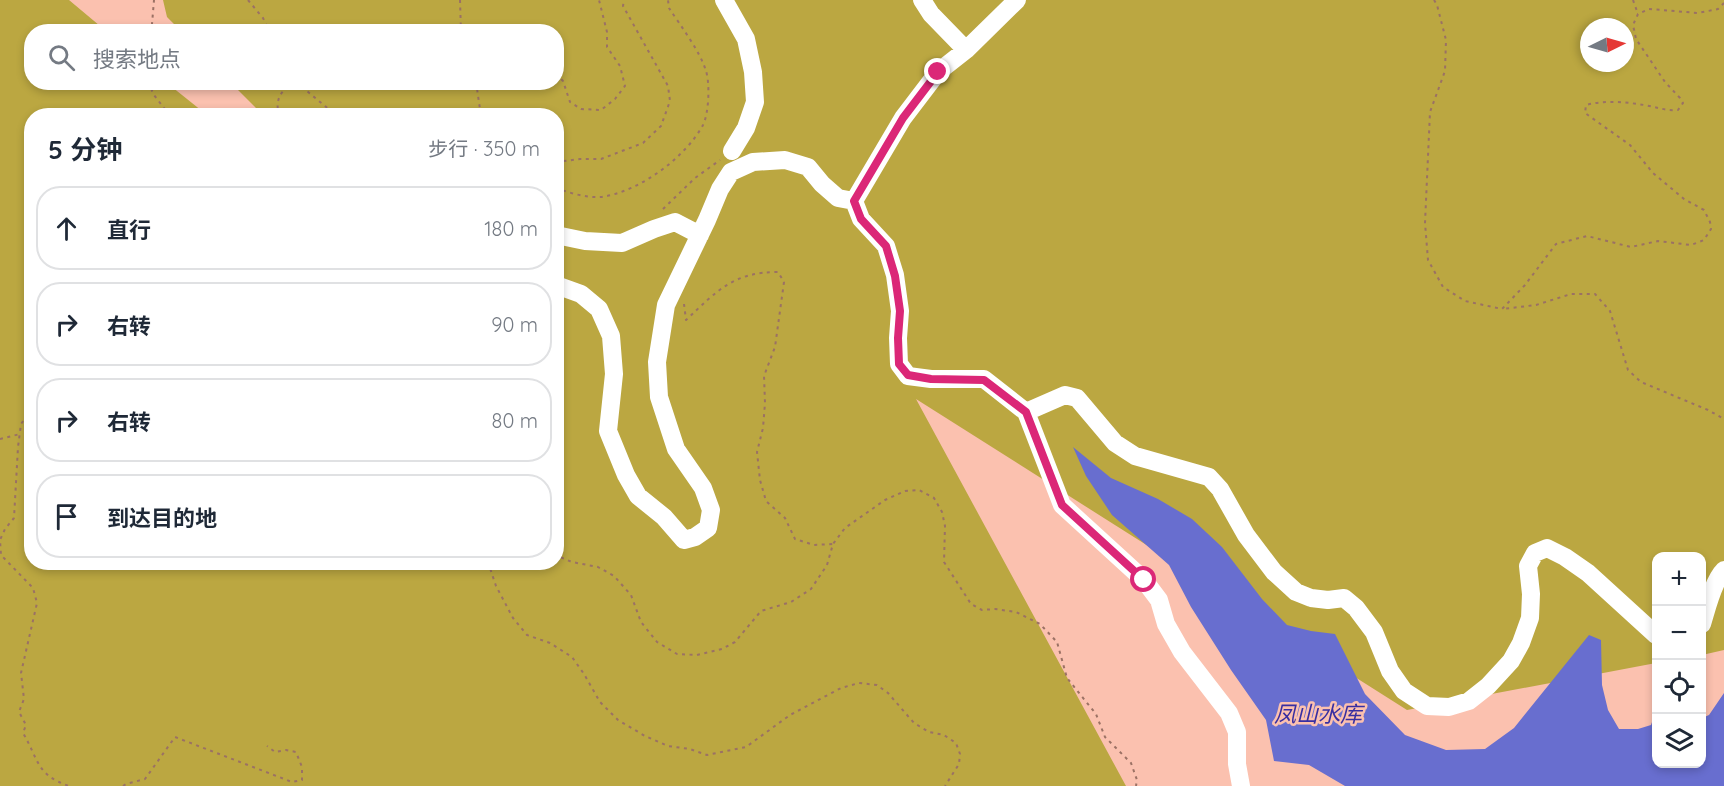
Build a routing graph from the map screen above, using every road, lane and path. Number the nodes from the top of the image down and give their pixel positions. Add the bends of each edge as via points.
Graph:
1 (154, 0) edge
2 (248, 0) edge
3 (460, 0) edge
4 (599, 0) edge
5 (624, 0) edge
6 (668, 0) edge
7 (724, 0) edge
8 (922, 0) edge
9 (1017, 0) edge
10 (1434, 0) edge
11 (1633, 0) edge
12 (1724, 3) edge
13 (1638, 14) junction
14 (152, 24) edge
15 (266, 24) edge
16 (462, 24) edge
17 (966, 50) junction
18 (564, 86) edge
19 (152, 90) edge
20 (284, 90) edge
21 (306, 90) edge
22 (477, 90) edge
23 (164, 108) edge
24 (277, 108) edge
25 (327, 108) edge
26 (480, 108) edge
27 (732, 151) joint
28 (564, 161) edge
29 (564, 191) edge
30 (854, 201) junction
31 (656, 214) dead end
32 (700, 235) junction
33 (564, 237) edge
34 (681, 274) junction
35 (564, 288) edge
36 (1502, 309) junction
37 (1026, 412) junction
38 (1724, 419) edge
39 (24, 420) edge
40 (20, 434) junction
41 (0, 439) edge
42 (833, 544) junction
43 (564, 559) edge
44 (491, 570) edge
45 (1724, 570) edge
46 (1706, 611) edge
47 (1652, 630) edge
48 (267, 746) dead end
49 (69, 786) edge
50 (123, 786) edge
51 (945, 786) edge
52 (1136, 786) edge
53 (1241, 786) edge

1 - 14 path
2 - 15 path
3 - 16 path
4 - 18 path via 607,47 620,66 625,86 601,110 581,109 570,102
5 - 28 path via 668,86 670,101 661,126 643,143 601,159
6 - 29 path via 706,71 709,95 704,123 688,145 658,173 635,187 601,197
7 - 27 street via 746,39 755,102
8 - 17 street
9 - 17 street
10 - 36 path via 1446,40 1445,70 1430,112 1425,223 1428,260 1443,288 1465,301
11 - 13 path
12 - 13 path via 1718,9 1698,13 1649,9
13 - 36 path via 1633,25 1636,39 1683,103 1678,110 1669,110 1599,102 1586,105 1585,113 1630,145 1653,173 1684,199 1704,210 1711,229 1704,240 1691,245 1658,241 1631,247 1587,236 1556,244
17 - 30 street via 938,72 903,118
19 - 23 path
20 - 24 path
21 - 25 path
22 - 26 path
27 - 31 path
30 - 32 street via 838,198 808,167 785,160 753,162 731,172
30 - 37 street via 861,219 886,246 895,276 900,311 899,364 908,375 984,380
32 - 33 street via 675,222 622,243
32 - 34 street
34 - 35 street via 666,305 657,362 659,397 676,449 703,488 711,510 708,528 684,540 638,496 626,475 608,431 614,374 611,336 599,309 581,294
34 - 42 path via 686,320 718,289 741,277 778,272 784,282 775,347 764,376 763,428 757,452 760,480 766,501 785,518 795,538 814,545
36 - 38 path via 1536,305 1571,294 1594,294 1610,311 1629,370 1641,382
37 - 47 street via 1065,395 1077,398 1115,443 1136,456 1209,477 1274,572 1296,592 1311,598 1344,598 1356,608 1374,632 1404,691 1427,706 1469,701 1511,661 1530,618 1528,566 1535,553 1546,548 1588,573
37 - 53 street via 1062,505 1144,580 1160,600 1166,624 1182,652 1230,713 1237,732
39 - 40 path
40 - 41 path
40 - 49 path via 14,518 0,540 1,555 33,588 36,603 21,673 24,699 19,712 26,724 23,733 41,769
42 - 43 path via 827,566 811,589 791,602 762,611 735,642 722,650 697,655 677,654 657,642 641,622 631,595 614,576 598,567
42 - 52 path via 845,528 905,490 920,490 934,498 945,526 944,562 971,604 982,610 1016,612 1040,624 1057,642 1067,678 1096,714 1105,737 1131,763
44 - 51 path via 513,618 527,635 572,657 600,702 618,720 645,736 668,746 707,754 746,747 790,715 841,688 859,683 877,686 914,723 956,743 959,764
45 - 46 street
48 - 50 path via 275,752 296,752 302,780 292,783 175,737 145,779

